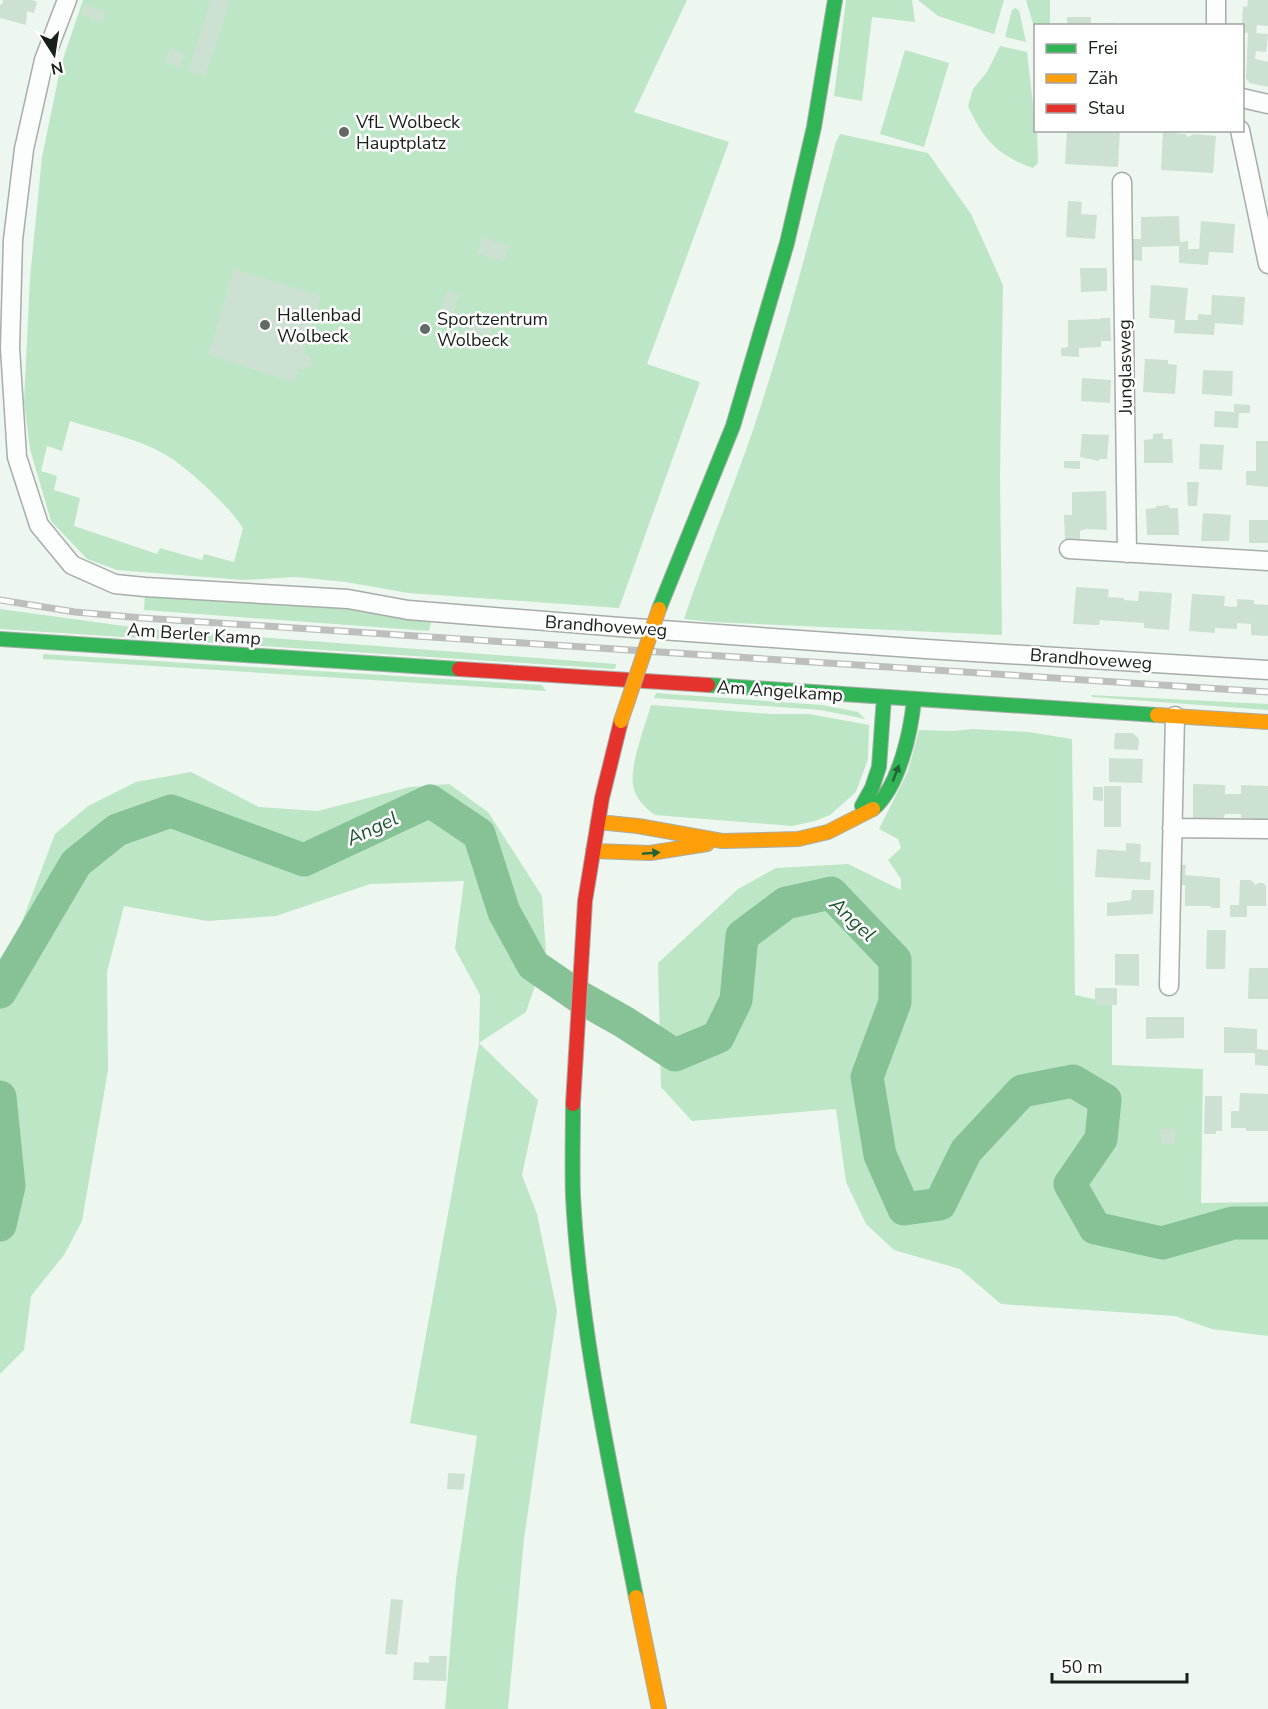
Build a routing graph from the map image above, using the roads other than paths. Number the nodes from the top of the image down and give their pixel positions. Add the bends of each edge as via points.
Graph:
1 (67, 0) edge
2 (835, 0) edge
3 (1216, 0) edge
4 (1216, 24) edge
5 (1244, 98) edge
6 (1268, 104) edge
7 (1240, 132) edge
8 (1122, 182) dead end
9 (1268, 264) edge
10 (9, 459) edge
11 (1069, 549) dead end
12 (1127, 553) junction
13 (1268, 561) edge
14 (0, 639) edge
15 (386, 665) joint
16 (1268, 670) edge
17 (884, 697) junction
18 (914, 699) junction
19 (1175, 716) junction
20 (1268, 722) edge
21 (859, 815) junction
22 (598, 822) junction
23 (1172, 828) junction
24 (1268, 829) edge
25 (722, 841) junction
26 (592, 851) junction
27 (1169, 986) dead end
28 (658, 1709) edge

1 - 10 street, Brandhoveweg via 44,60 24,149 13,240
2 - 22 main road, bridge via 814,127 787,243 732,426 635,674 607,772
3 - 4 street
5 - 6 street
7 - 9 street
8 - 12 street, Junglasweg
10 - 16 street, Brandhoveweg via 39,525 72,565 115,584 348,599 408,610 620,627
11 - 12 street
12 - 13 street
14 - 15 main road, Am Berler Kamp
15 - 17 main road, Am Angelkamp
17 - 18 main road, Am Angelkamp
17 - 21 main road via 879,767
18 - 19 main road, Am Angelkamp
21 -> 18 main road via 875,808 895,777 912,725
19 - 20 main road, Am Angelkamp
19 - 23 street
21 - 25 main road via 808,838
22 - 25 main road
22 - 26 main road
23 - 24 street
23 - 27 street
26 -> 25 main road via 629,855
26 - 28 main road via 585,901 573,1090 573,1195 596,1396

